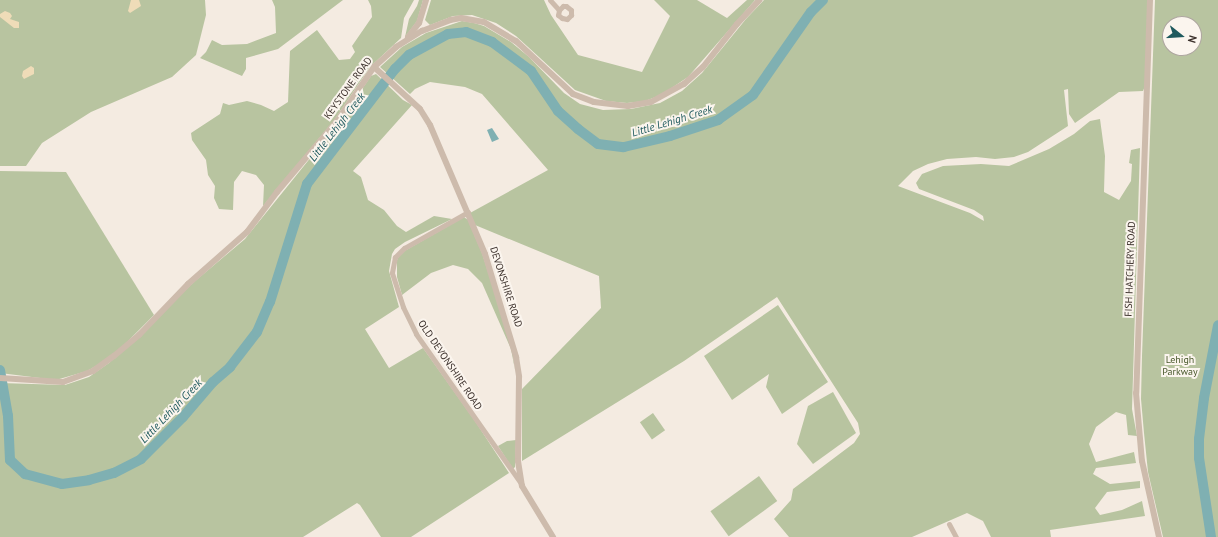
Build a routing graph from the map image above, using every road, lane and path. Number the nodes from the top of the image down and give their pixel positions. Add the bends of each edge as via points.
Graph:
1 (426, 0) edge
2 (550, 0) edge
3 (759, 0) edge
4 (1150, 0) edge
5 (558, 10) dead end
6 (403, 42) junction
7 (376, 69) junction
8 (468, 212) junction
9 (0, 378) edge
10 (522, 486) junction
11 (949, 524) dead end
12 (554, 537) edge
13 (956, 537) edge
14 (1159, 537) edge

1 - 6 street via 419,23
2 - 5 street
3 - 6 street, KEYSTONE ROAD via 694,76 663,97 640,105 605,105 581,98 565,89 509,36 473,19 450,20
4 - 14 street, FISH HATCHERY ROAD via 1136,393 1141,454
6 - 7 street, KEYSTONE ROAD
7 - 8 street, DEVONSHIRE ROAD via 420,109 430,125
7 - 9 street, KEYSTONE ROAD via 247,232 188,284 139,335 100,367 84,376 63,382
8 - 10 street, DEVONSHIRE ROAD via 485,254 516,354 519,377 518,461
8 - 10 street, OLD DEVONSHIRE ROAD via 404,248 395,257 392,273 402,307 416,334
10 - 12 street, DEVONSHIRE ROAD
11 - 13 street

